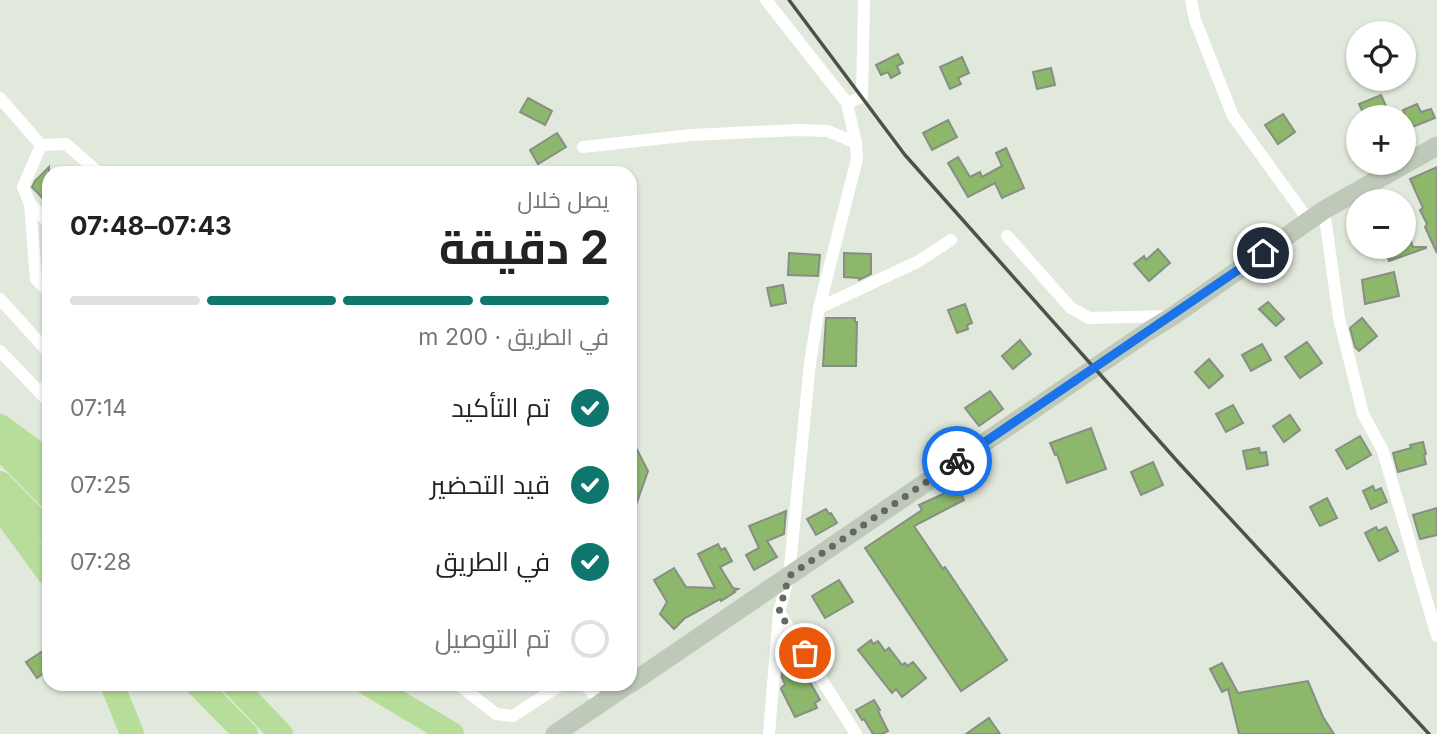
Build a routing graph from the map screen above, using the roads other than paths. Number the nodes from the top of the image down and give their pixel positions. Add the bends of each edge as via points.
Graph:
1 (766, 0) edge
2 (864, 0) edge
3 (1191, 0) edge
4 (0, 98) edge
5 (847, 103) junction
6 (856, 143) junction
7 (41, 145) junction
8 (1437, 146) edge
9 (583, 147) dead end
10 (91, 166) edge
11 (30, 204) junction
12 (42, 216) edge
13 (1316, 216) junction
14 (1007, 236) dead end
15 (951, 240) dead end
16 (42, 285) edge
17 (0, 299) edge
18 (819, 307) junction
19 (1173, 316) junction
20 (42, 345) edge
21 (0, 351) edge
22 (42, 395) edge
23 (0, 426) edge
24 (0, 447) edge
25 (42, 457) edge
26 (0, 482) edge
27 (42, 490) edge
28 (0, 507) edge
29 (42, 526) edge
30 (42, 564) edge
31 (789, 576) junction
32 (779, 612) junction
33 (1437, 636) edge
34 (637, 679) edge
35 (115, 691) edge
36 (204, 691) edge
37 (240, 691) edge
38 (380, 691) edge
39 (467, 691) edge
40 (551, 691) edge
41 (591, 691) edge
42 (620, 691) edge
43 (602, 703) junction
44 (132, 734) edge
45 (246, 734) edge
46 (281, 734) edge
47 (452, 734) edge
48 (555, 734) edge
49 (769, 734) edge
50 (856, 734) edge

1 - 5 street
2 - 5 street via 862,97
3 - 13 street via 1233,116
4 - 7 street
5 - 6 street
6 - 9 street via 828,131 798,130
6 - 18 street via 857,159
7 - 10 street via 66,144
7 - 11 street via 23,187
8 - 13 main road
11 - 12 street
11 - 16 street via 36,279
13 - 19 main road
13 - 33 street via 1363,414 1383,451
14 - 19 street via 1071,308 1089,318
15 - 18 street via 919,261
17 - 20 street
18 - 31 street
19 - 31 main road
21 - 22 street
23 - 25 highway
24 - 27 highway
26 - 29 highway
28 - 30 highway
31 - 32 street
31 - 34 main road
32 - 49 street
32 - 50 street
35 - 44 highway
36 - 45 highway
37 - 46 highway
38 - 47 highway
39 - 40 street via 496,714 513,716
41 - 43 street
42 - 43 main road
43 - 48 main road

